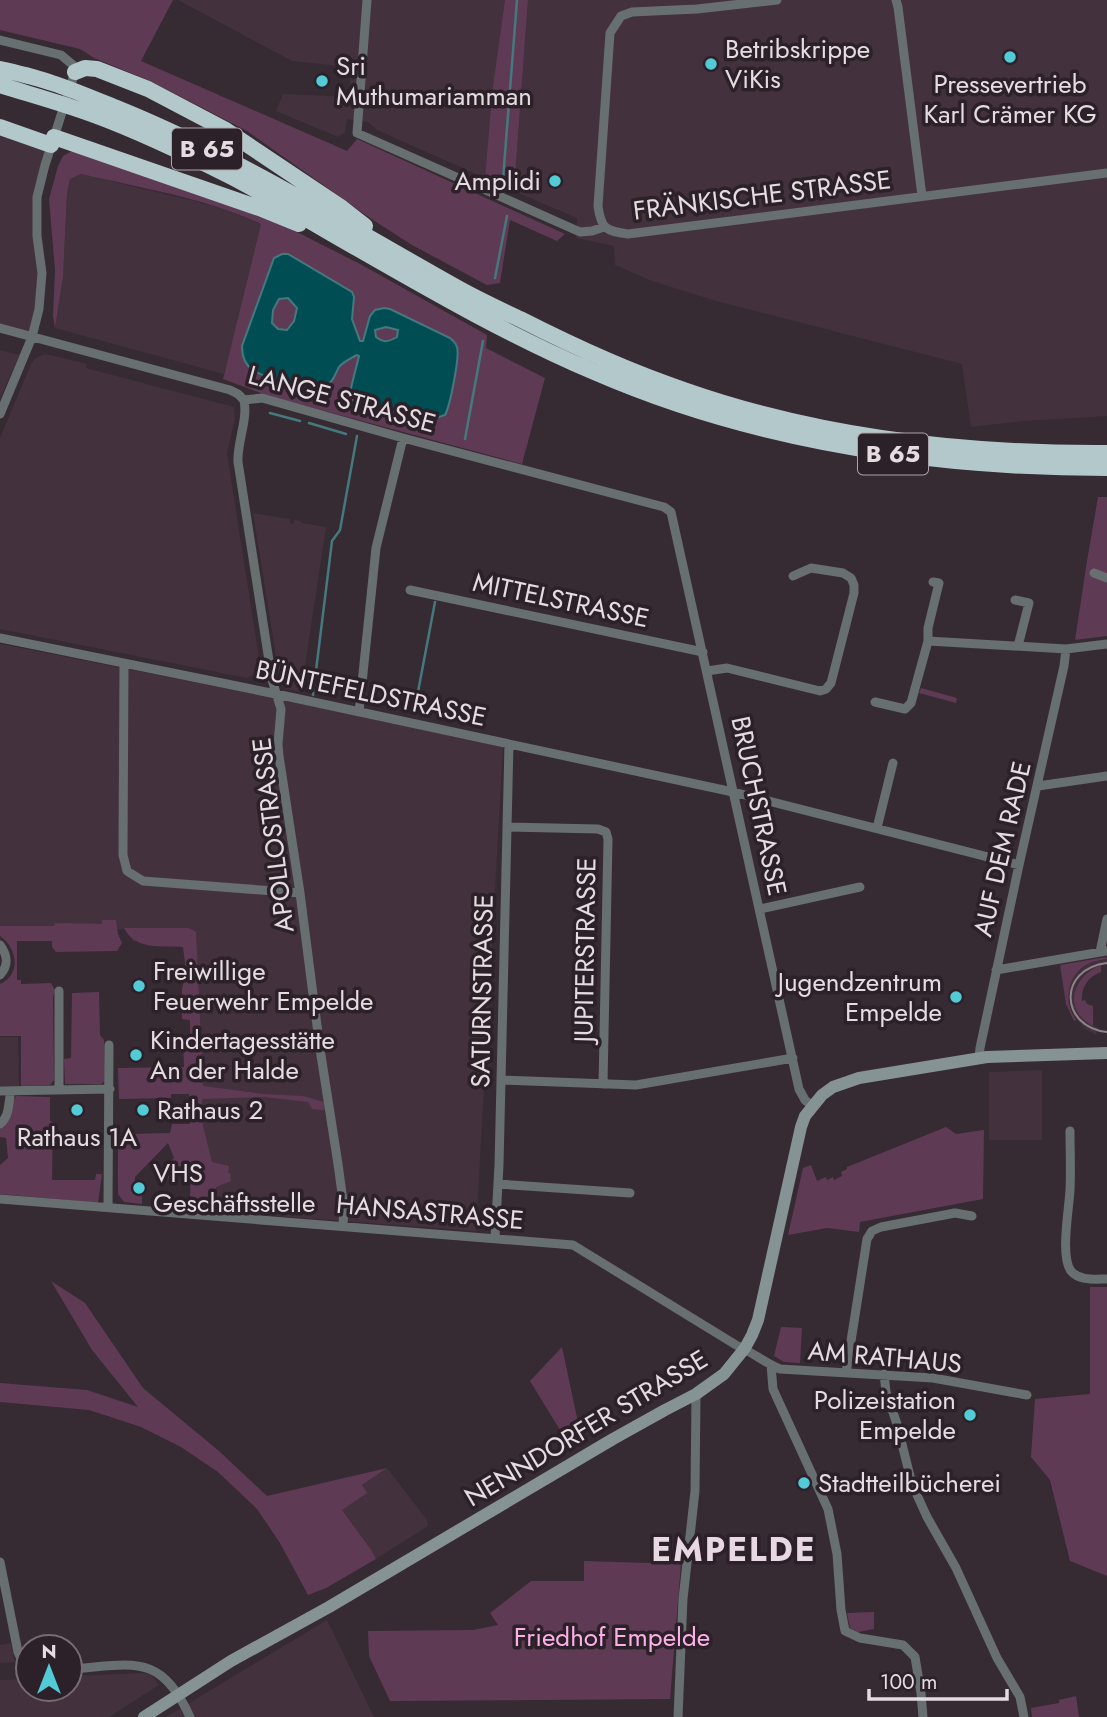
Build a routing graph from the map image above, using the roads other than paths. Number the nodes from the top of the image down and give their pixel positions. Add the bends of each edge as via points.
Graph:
1 (367, 0) edge
2 (777, 0) edge
3 (895, 0) edge
4 (0, 40) edge
5 (0, 69) edge
6 (75, 72) junction
7 (0, 85) edge
8 (0, 127) edge
9 (55, 135) junction
10 (1107, 173) edge
11 (922, 196) junction
12 (604, 228) junction
13 (363, 252) junction
14 (402, 256) junction
15 (0, 328) edge
16 (32, 337) junction
17 (244, 400) junction
18 (0, 414) edge
19 (403, 438) junction
20 (1107, 453) edge
21 (1107, 468) edge
22 (671, 512) joint
23 (1094, 573) dead end
24 (793, 576) dead end
25 (1107, 578) edge
26 (933, 582) dead end
27 (410, 590) dead end
28 (1015, 600) dead end
29 (0, 638) edge
30 (928, 641) junction
31 (1107, 644) edge
32 (1018, 646) junction
33 (1066, 649) junction
34 (703, 652) junction
35 (124, 663) junction
36 (707, 671) junction
37 (276, 694) junction
38 (875, 702) dead end
39 (359, 712) junction
40 (509, 744) junction
41 (892, 763) dead end
42 (1107, 776) edge
43 (1038, 786) junction
44 (733, 792) junction
45 (507, 827) junction
46 (877, 828) junction
47 (1019, 865) junction
48 (860, 887) dead end
49 (300, 893) junction
50 (760, 909) junction
51 (1107, 919) edge
52 (0, 945) edge
53 (1103, 952) edge
54 (996, 970) junction
55 (0, 975) edge
56 (59, 991) dead end
57 (109, 1045) dead end
58 (1107, 1053) edge
59 (793, 1058) junction
60 (979, 1058) junction
61 (501, 1080) junction
62 (603, 1084) junction
63 (110, 1089) junction
64 (59, 1090) junction
65 (0, 1091) edge
66 (11, 1091) junction
67 (812, 1106) junction
68 (0, 1124) edge
69 (1070, 1131) dead end
70 (498, 1184) junction
71 (630, 1193) dead end
72 (0, 1199) edge
73 (108, 1207) junction
74 (972, 1216) dead end
75 (343, 1225) junction
76 (495, 1238) junction
77 (1107, 1279) edge
78 (745, 1349) junction
79 (771, 1365) junction
80 (846, 1373) junction
81 (884, 1374) junction
82 (696, 1394) junction
83 (1027, 1395) dead end
84 (0, 1562) edge
85 (14, 1633) edge
86 (84, 1668) edge
87 (178, 1695) junction
88 (144, 1717) edge
89 (190, 1717) edge
90 (678, 1717) edge
91 (923, 1717) edge
92 (1024, 1717) edge

1 - 12 street via 357,133 580,232
2 - 12 street, FRÄNKISCHE STRASSE via 632,12 615,23 610,33 598,206
3 - 11 street, FRÄNKISCHE STRASSE
4 - 6 street via 61,55
5 - 14 highway, B 65 via 52,83 165,128
6 - 9 street
6 - 14 highway via 97,69 148,89 224,129 342,208
7 - 13 highway, B 65 via 159,142 270,197
8 - 9 highway
9 - 13 highway via 262,209
9 - 16 street via 37,197 42,273
10 - 11 street, FRÄNKISCHE STRASSE
11 - 12 street, FRÄNKISCHE STRASSE via 628,234
13 - 21 highway, B 65 via 595,373 684,406 817,441 927,458
14 - 20 highway, B 65 via 627,369 770,415 929,444
15 - 16 street, LANGE STRASSE
16 - 17 street, LANGE STRASSE via 230,390
16 - 18 street
17 - 19 street, LANGE STRASSE via 262,398
17 - 37 street, APOLLOSTRASSE via 238,463
19 - 22 street, LANGE STRASSE
19 - 39 street via 376,548
22 - 34 street, BRUCHSTRASSE
23 - 25 street
24 - 36 street via 811,568 843,573 854,585 826,689 727,668
26 - 30 street via 939,583
27 - 34 street, MITTELSTRASSE
28 - 32 street via 1028,603
29 - 35 street, BÜNTEFELDSTRASSE
30 - 32 street
30 - 38 street via 911,703 905,709
31 - 33 street
32 - 33 street
33 - 43 street, AUF DEM RADE
34 - 36 street, BRUCHSTRASSE
35 - 37 street, BÜNTEFELDSTRASSE
35 - 49 street via 123,855 127,871 143,881
36 - 44 street, BRUCHSTRASSE
37 - 39 street, BÜNTEFELDSTRASSE
37 - 49 street, APOLLOSTRASSE via 281,709 279,756
39 - 40 street, BÜNTEFELDSTRASSE
40 - 44 street, BÜNTEFELDSTRASSE
40 - 45 street, SATURNSTRASSE
41 - 46 street
42 - 43 street
43 - 47 street, AUF DEM RADE
44 - 46 street, BÜNTEFELDSTRASSE
44 - 50 street, BRUCHSTRASSE
45 - 61 street, SATURNSTRASSE
45 - 62 street, JUPITERSTRASSE via 606,832
46 - 47 street, BÜNTEFELDSTRASSE
47 - 54 street, AUF DEM RADE
48 - 50 street
49 - 75 street, APOLLOSTRASSE
50 - 59 street, BRUCHSTRASSE
51 - 53 street
52 - 55 street via 7,962
53 - 54 street
54 - 60 street, AUF DEM RADE
56 - 64 street
57 - 63 street
58 - 60 street, NENNDORFER STRASSE
59 - 62 street via 636,1085
59 - 67 street, BRUCHSTRASSE via 799,1088
60 - 67 street, NENNDORFER STRASSE via 845,1082
61 - 62 street
61 - 70 street, SATURNSTRASSE
63 - 64 street
63 - 73 street
64 - 66 street
65 - 66 street
66 - 68 street via 8,1112
67 - 78 street, NENNDORFER STRASSE via 801,1127 758,1320
69 - 77 street via 1067,1259 1077,1276
70 - 71 street
70 - 76 street, SATURNSTRASSE
72 - 73 street, HANSASTRASSE
73 - 75 street, HANSASTRASSE
74 - 80 street via 955,1213 872,1231
75 - 76 street, HANSASTRASSE
76 - 78 street, HANSASTRASSE via 573,1245
78 - 79 street, AM RATHAUS
78 - 82 street, NENNDORFER STRASSE via 724,1374
79 - 80 street, AM RATHAUS
79 - 91 street via 773,1389 828,1510 845,1632 902,1645 915,1657
80 - 81 street, AM RATHAUS
81 - 83 street, AM RATHAUS
81 - 92 street via 912,1484 1020,1697
82 - 87 street, NENNDORFER STRASSE
82 - 90 street via 695,1491 683,1599
84 - 85 street
86 - 87 street via 147,1667 164,1676
87 - 88 street, NENNDORFER STRASSE
87 - 89 street

